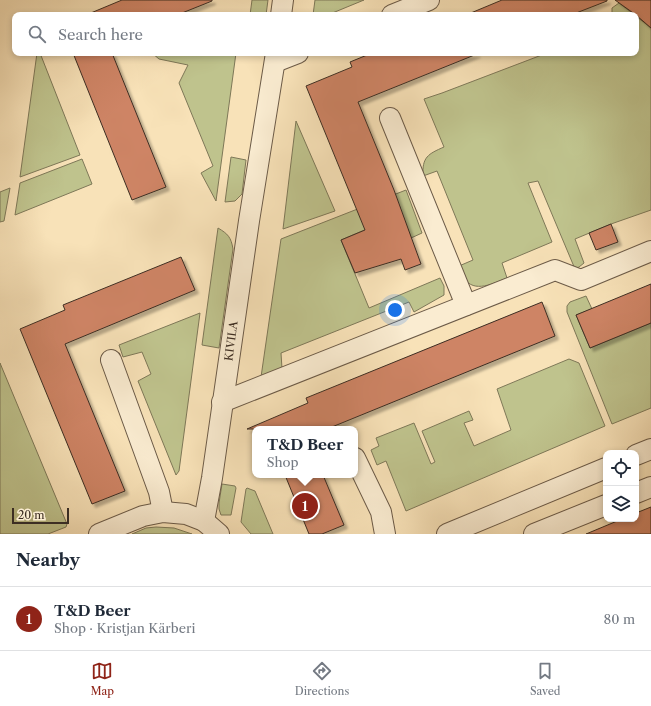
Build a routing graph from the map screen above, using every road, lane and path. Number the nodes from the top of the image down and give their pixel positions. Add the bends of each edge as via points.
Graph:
1 (283, 0) edge
2 (429, 0) edge
3 (281, 12) edge
4 (399, 12) edge
5 (276, 58) edge
6 (390, 118) dead end
7 (651, 251) edge
8 (466, 305) junction
9 (111, 360) dead end
10 (222, 402) junction
11 (651, 449) edge
12 (639, 454) edge
13 (358, 464) edge
14 (603, 469) edge
15 (651, 487) edge
16 (639, 492) edge
17 (603, 506) edge
18 (163, 512) junction
19 (204, 521) junction
20 (99, 534) edge
21 (219, 534) edge
22 (385, 534) edge
23 (447, 534) edge
24 (534, 534) edge

1 - 3 street
2 - 4 street
5 - 10 street, KIVILA
6 - 8 street
7 - 8 street via 581,280 555,270
8 - 10 street
9 - 18 street via 159,492
10 - 19 street, KIVILA
11 - 12 street
13 - 22 street via 381,512
14 - 23 street
15 - 16 street
17 - 24 street
18 - 19 street via 186,514
18 - 20 street via 143,516
19 - 21 street

